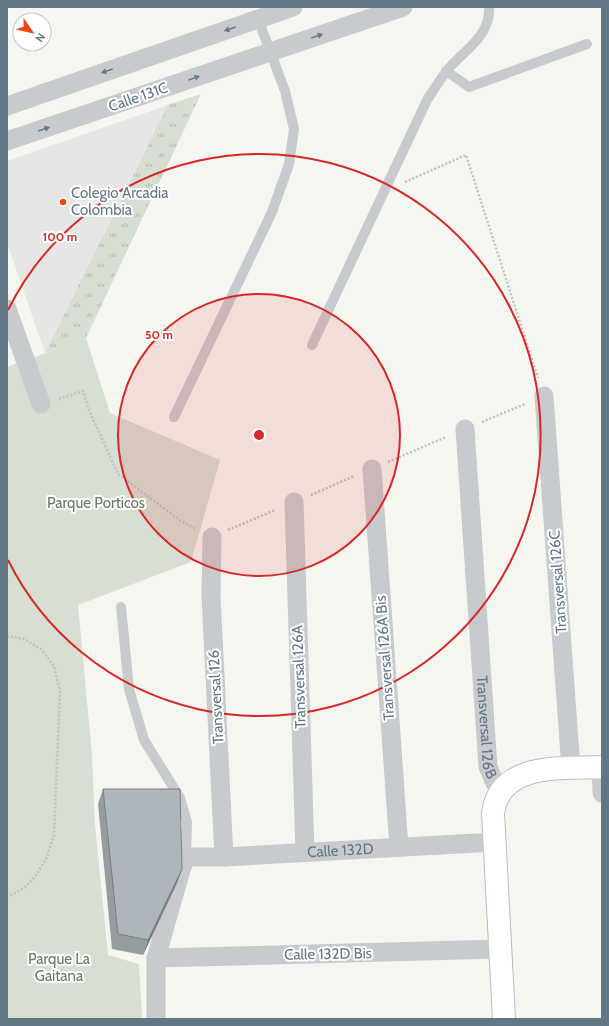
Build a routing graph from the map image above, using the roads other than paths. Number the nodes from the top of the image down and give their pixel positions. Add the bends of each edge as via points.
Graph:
1 (293, 7) edge
2 (403, 7) edge
3 (489, 7) edge
4 (258, 19) junction
5 (587, 44) dead end
6 (269, 52) junction
7 (446, 71) junction
8 (7, 106) edge
9 (7, 141) edge
10 (7, 309) edge
11 (312, 345) dead end
12 (544, 396) road end
13 (41, 404) road end
14 (174, 417) dead end
15 (465, 429) dead end
16 (372, 469) dead end
17 (294, 502) dead end
18 (212, 536) road end
19 (121, 608) dead end
20 (601, 767) edge
21 (571, 769) junction
22 (502, 791) junction
23 (602, 793) edge
24 (495, 842) junction
25 (399, 847) junction
26 (305, 852) junction
27 (186, 857) junction
28 (224, 857) junction
29 (500, 949) junction
30 (156, 958) junction
31 (156, 1019) edge
32 (504, 1019) edge

1 - 4 street
6 -> 2 street, Calle 131C
3 - 7 lane via 487,26
4 - 6 lane
4 -> 8 street
5 - 7 lane via 469,87
9 -> 6 street, Calle 131C
6 - 14 lane via 284,91 294,129 289,164 272,212
7 - 11 lane via 426,100
10 - 13 street
12 - 21 street, Transversal 126C
15 - 22 street, Transversal 126B via 488,767 495,783
16 - 25 street, Transversal 126A Bis
17 - 26 street, Transversal 126A
18 - 28 street, Transversal 126 via 211,596
19 - 27 lane via 129,689 144,740 180,798 187,822
20 - 21 main road
20 - 23 street
21 - 22 main road via 528,772 510,782
22 - 24 main road, Transversal 126B via 494,804
24 - 25 street, Calle 132D
24 - 29 main road, Transversal 126B
25 - 26 street, Calle 132D
26 - 28 street, Calle 132D
27 - 28 street, Calle 132D
27 - 30 street
29 - 30 street, Calle 132D Bis
29 - 32 main road, Transversal 126B
30 - 31 street

